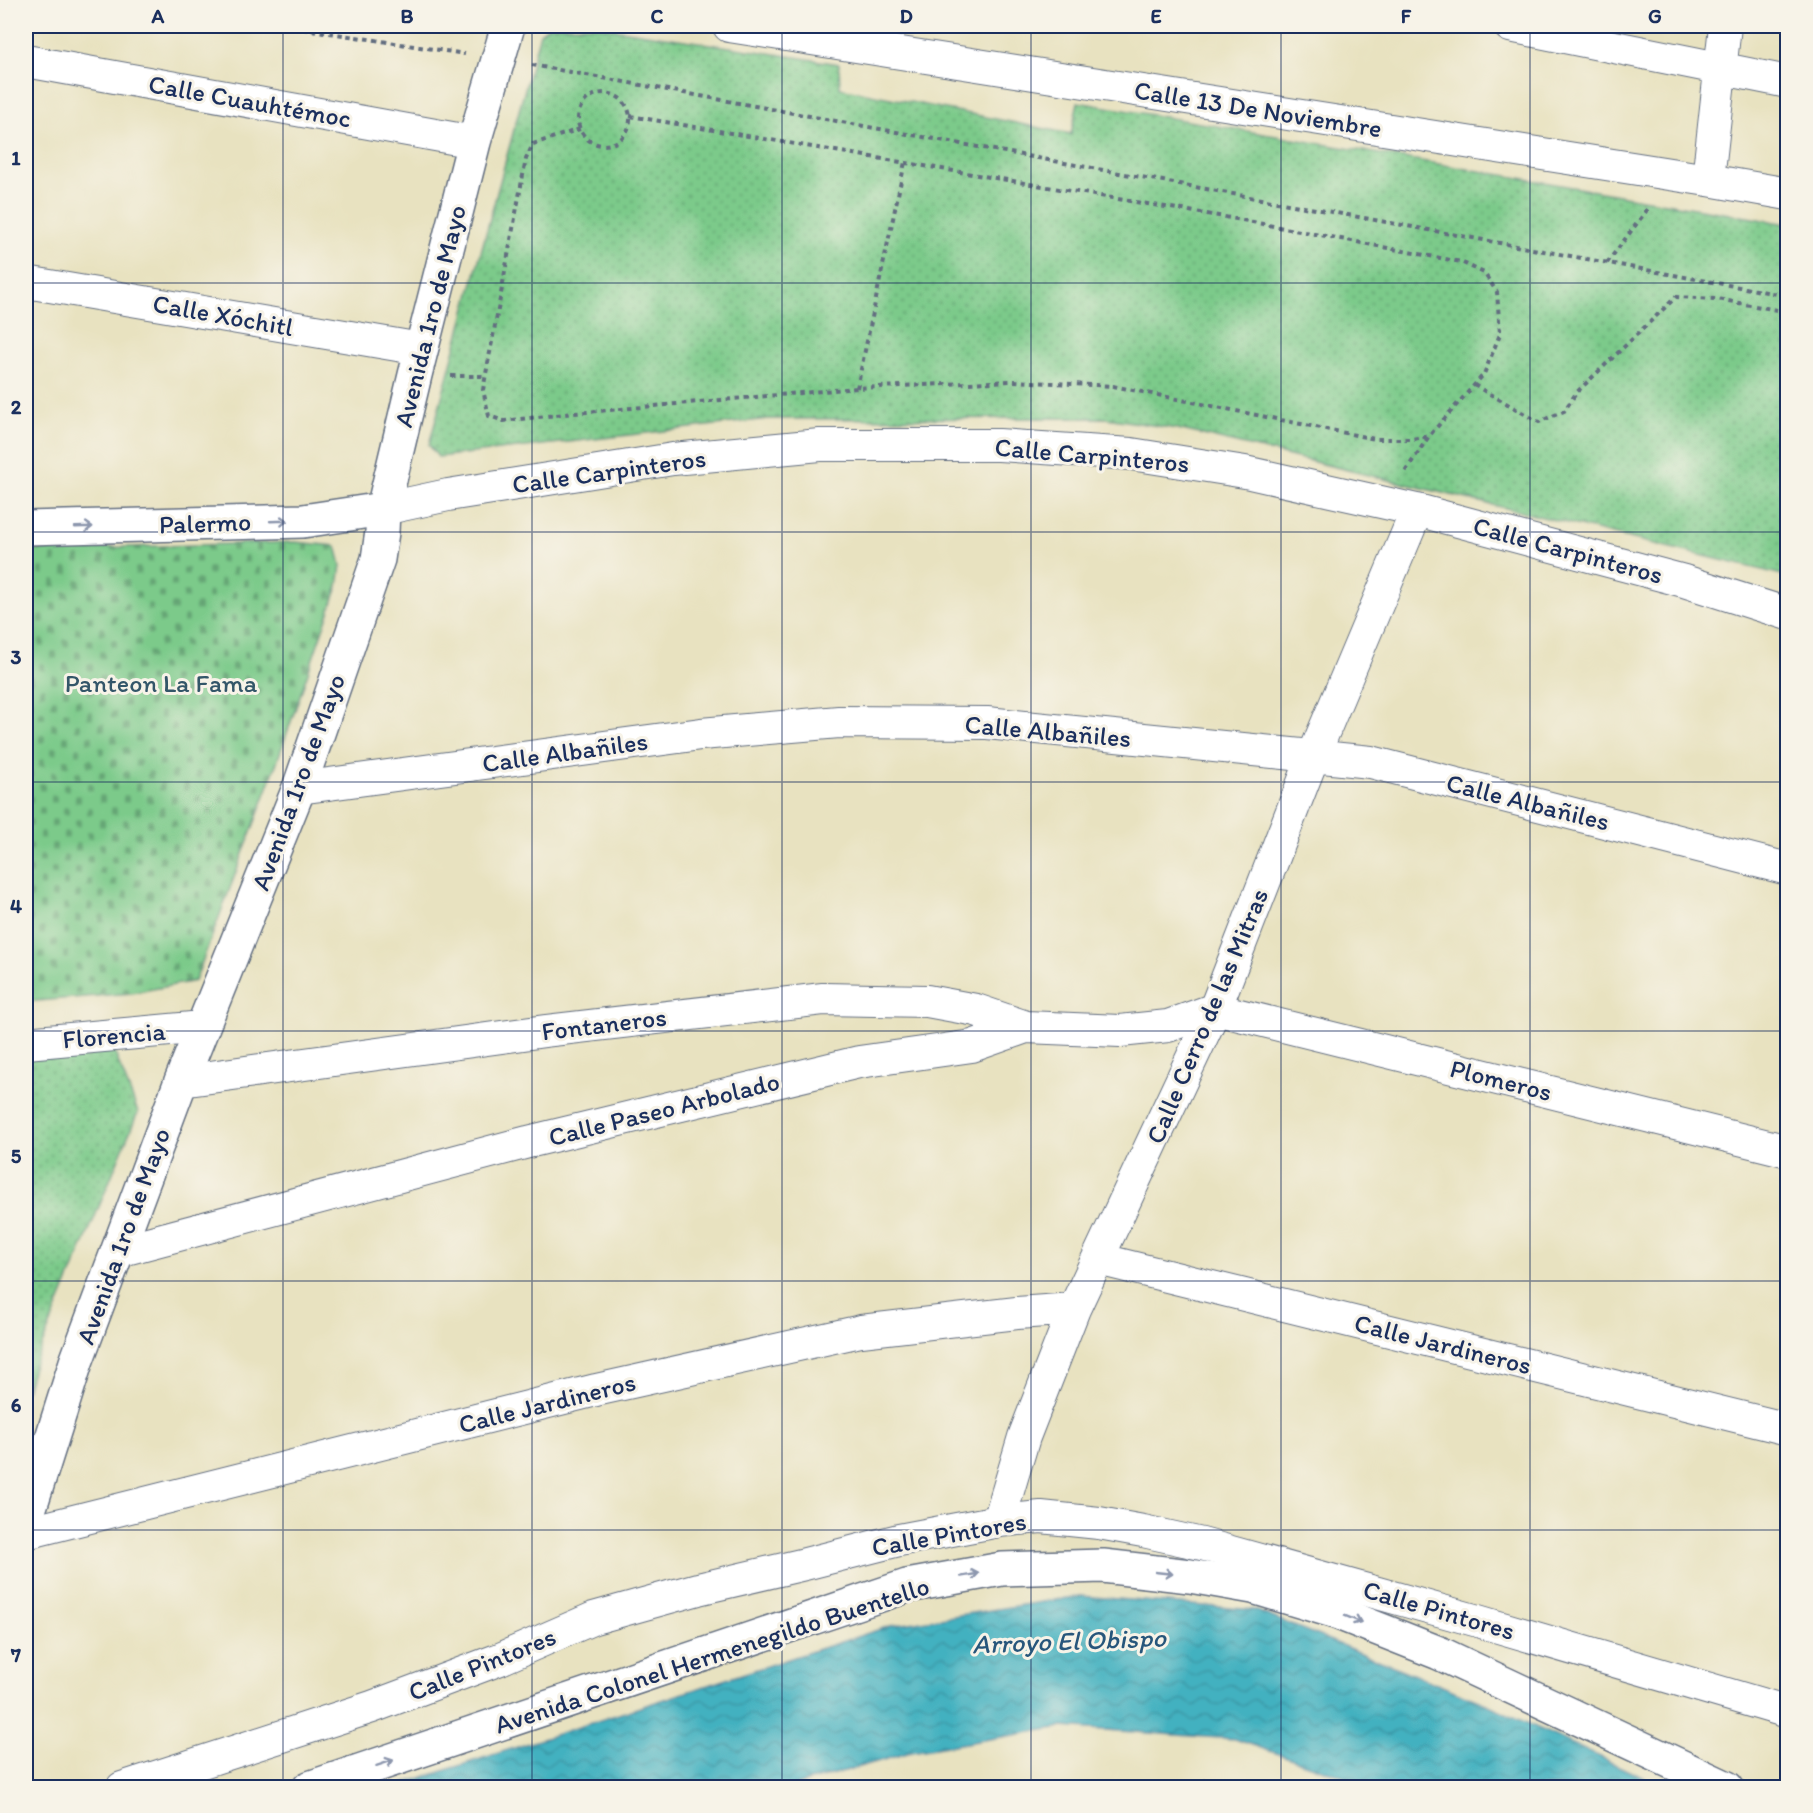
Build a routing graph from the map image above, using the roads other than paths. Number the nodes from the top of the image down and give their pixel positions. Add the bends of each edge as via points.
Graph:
1 (508, 26) edge
2 (729, 26) edge
3 (1510, 26) edge
4 (1725, 26) edge
5 (26, 61) edge
6 (1720, 69) junction
7 (1788, 82) edge
8 (474, 142) junction
9 (1708, 180) junction
10 (1788, 194) edge
11 (26, 282) edge
12 (421, 349) junction
13 (383, 509) junction
14 (1417, 510) junction
15 (26, 528) edge
16 (1788, 614) edge
17 (1313, 757) junction
18 (299, 788) junction
19 (1788, 869) edge
20 (1215, 1009) junction
21 (1026, 1027) junction
22 (203, 1028) junction
23 (26, 1043) edge
24 (181, 1081) junction
25 (1788, 1151) edge
26 (118, 1251) junction
27 (1098, 1259) junction
28 (1074, 1309) junction
29 (1788, 1429) edge
30 (26, 1520) edge
31 (999, 1521) junction
32 (26, 1533) edge
33 (1788, 1712) edge
34 (122, 1788) edge
35 (309, 1788) edge
36 (1727, 1788) edge

1 - 8 street, Avenida 1ro de Mayo
2 - 9 street, Calle 13 De Noviembre
3 - 6 street
4 - 6 street
5 - 8 street, Calle Cuauhtémoc
6 - 7 street
6 - 9 street
8 - 12 street, Avenida 1ro de Mayo
9 - 10 street, Calle 13 De Noviembre
11 - 12 street, Calle Xóchitl
12 - 13 street, Avenida 1ro de Mayo
13 - 14 street, Calle Carpinteros via 673,459 820,445 999,446 1131,454 1245,472
15 -> 13 street, Palermo via 303,521
13 - 18 street, Avenida 1ro de Mayo via 378,559
14 - 16 street, Calle Carpinteros via 1683,580
14 - 17 street, Calle Cerro de las Mitras
17 - 18 street, Calle Albañiles via 987,723 839,722 701,734
17 - 19 street, Calle Albañiles via 1371,762
17 - 20 street, Calle Cerro de las Mitras
18 - 22 street, Avenida 1ro de Mayo
20 - 21 street, Calle Paseo Arbolado via 1168,1026 1120,1031
20 - 25 street, Plomeros
20 - 27 street, Calle Cerro de las Mitras
21 - 24 street, Fontaneros via 976,1010 927,1001 823,999 545,1031
21 - 26 street, Calle Paseo Arbolado via 972,1046 859,1062 528,1142
22 - 23 street, Florencia
22 - 24 street, Avenida 1ro de Mayo
24 - 26 street, Avenida 1ro de Mayo
26 - 30 street, Avenida 1ro de Mayo via 76,1362
27 - 28 street, Calle Cerro de las Mitras
27 - 29 street, Calle Jardineros
28 - 31 street, Calle Cerro de las Mitras via 1024,1437
28 - 32 street, Calle Jardineros via 861,1331 596,1390
31 - 33 street, Calle Pintores via 1041,1517 1099,1523 1202,1544 1478,1620
31 - 34 street, Calle Pintores via 899,1540 594,1618 500,1659 372,1707
35 -> 36 street, Avenida Colonel Hermenegildo Buentello via 907,1586 1002,1569 1103,1566 1253,1587 1333,1611 1439,1653

